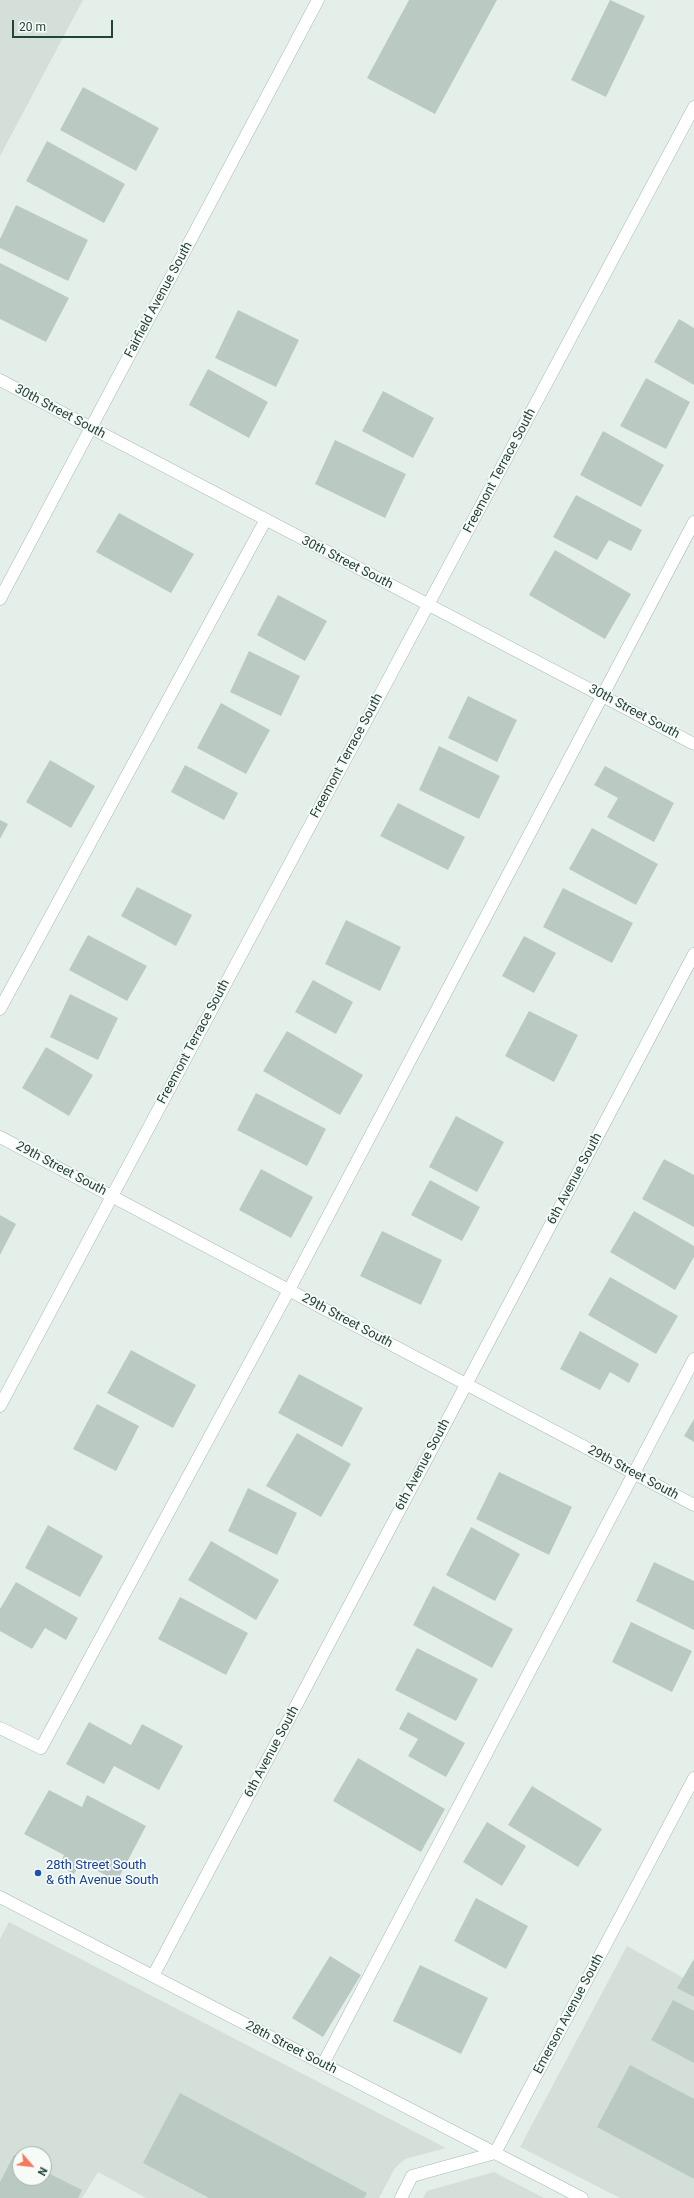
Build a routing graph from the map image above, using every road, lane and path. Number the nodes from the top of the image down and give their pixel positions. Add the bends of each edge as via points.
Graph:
1 (318, 0) edge
2 (694, 107) edge
3 (0, 380) edge
4 (91, 428) junction
5 (265, 521) junction
6 (694, 522) edge
7 (0, 600) edge
8 (428, 605) junction
9 (602, 694) junction
10 (694, 744) edge
11 (694, 954) edge
12 (0, 1009) edge
13 (0, 1137) edge
14 (112, 1196) junction
15 (289, 1290) junction
16 (694, 1359) edge
17 (466, 1384) junction
18 (0, 1406) edge
19 (633, 1472) junction
20 (694, 1505) edge
21 (0, 1728) edge
22 (694, 1778) edge
23 (0, 1897) edge
24 (153, 1976) junction
25 (323, 2064) junction
26 (495, 2153) junction
27 (401, 2198) edge
28 (582, 2198) edge

1 - 4 street, Fairfield Avenue South
2 - 8 street, Freemont Terrace South
3 - 4 street, 30th Street South
4 - 5 street, 30th Street South
4 - 7 street, Fairfield Avenue South
5 - 8 street, 30th Street South
5 - 12 street
6 - 9 street
8 - 9 street, 30th Street South
8 - 14 street, Freemont Terrace South
9 - 10 street, 30th Street South
9 - 15 street
11 - 17 street, 6th Avenue South
13 - 14 street, 29th Street South
14 - 15 street, 29th Street South
14 - 18 street, Freemont Terrace South
15 - 17 street, 29th Street South
15 - 21 street via 41,1748
16 - 19 street
17 - 19 street, 29th Street South
17 - 24 street, 6th Avenue South
19 - 20 street, 29th Street South
19 - 25 street
22 - 26 street, Emerson Avenue South
23 - 24 street, 28th Street South
24 - 25 street, 28th Street South
25 - 26 street, 28th Street South
26 - 27 street via 412,2176
26 - 28 street, 28th Street South

